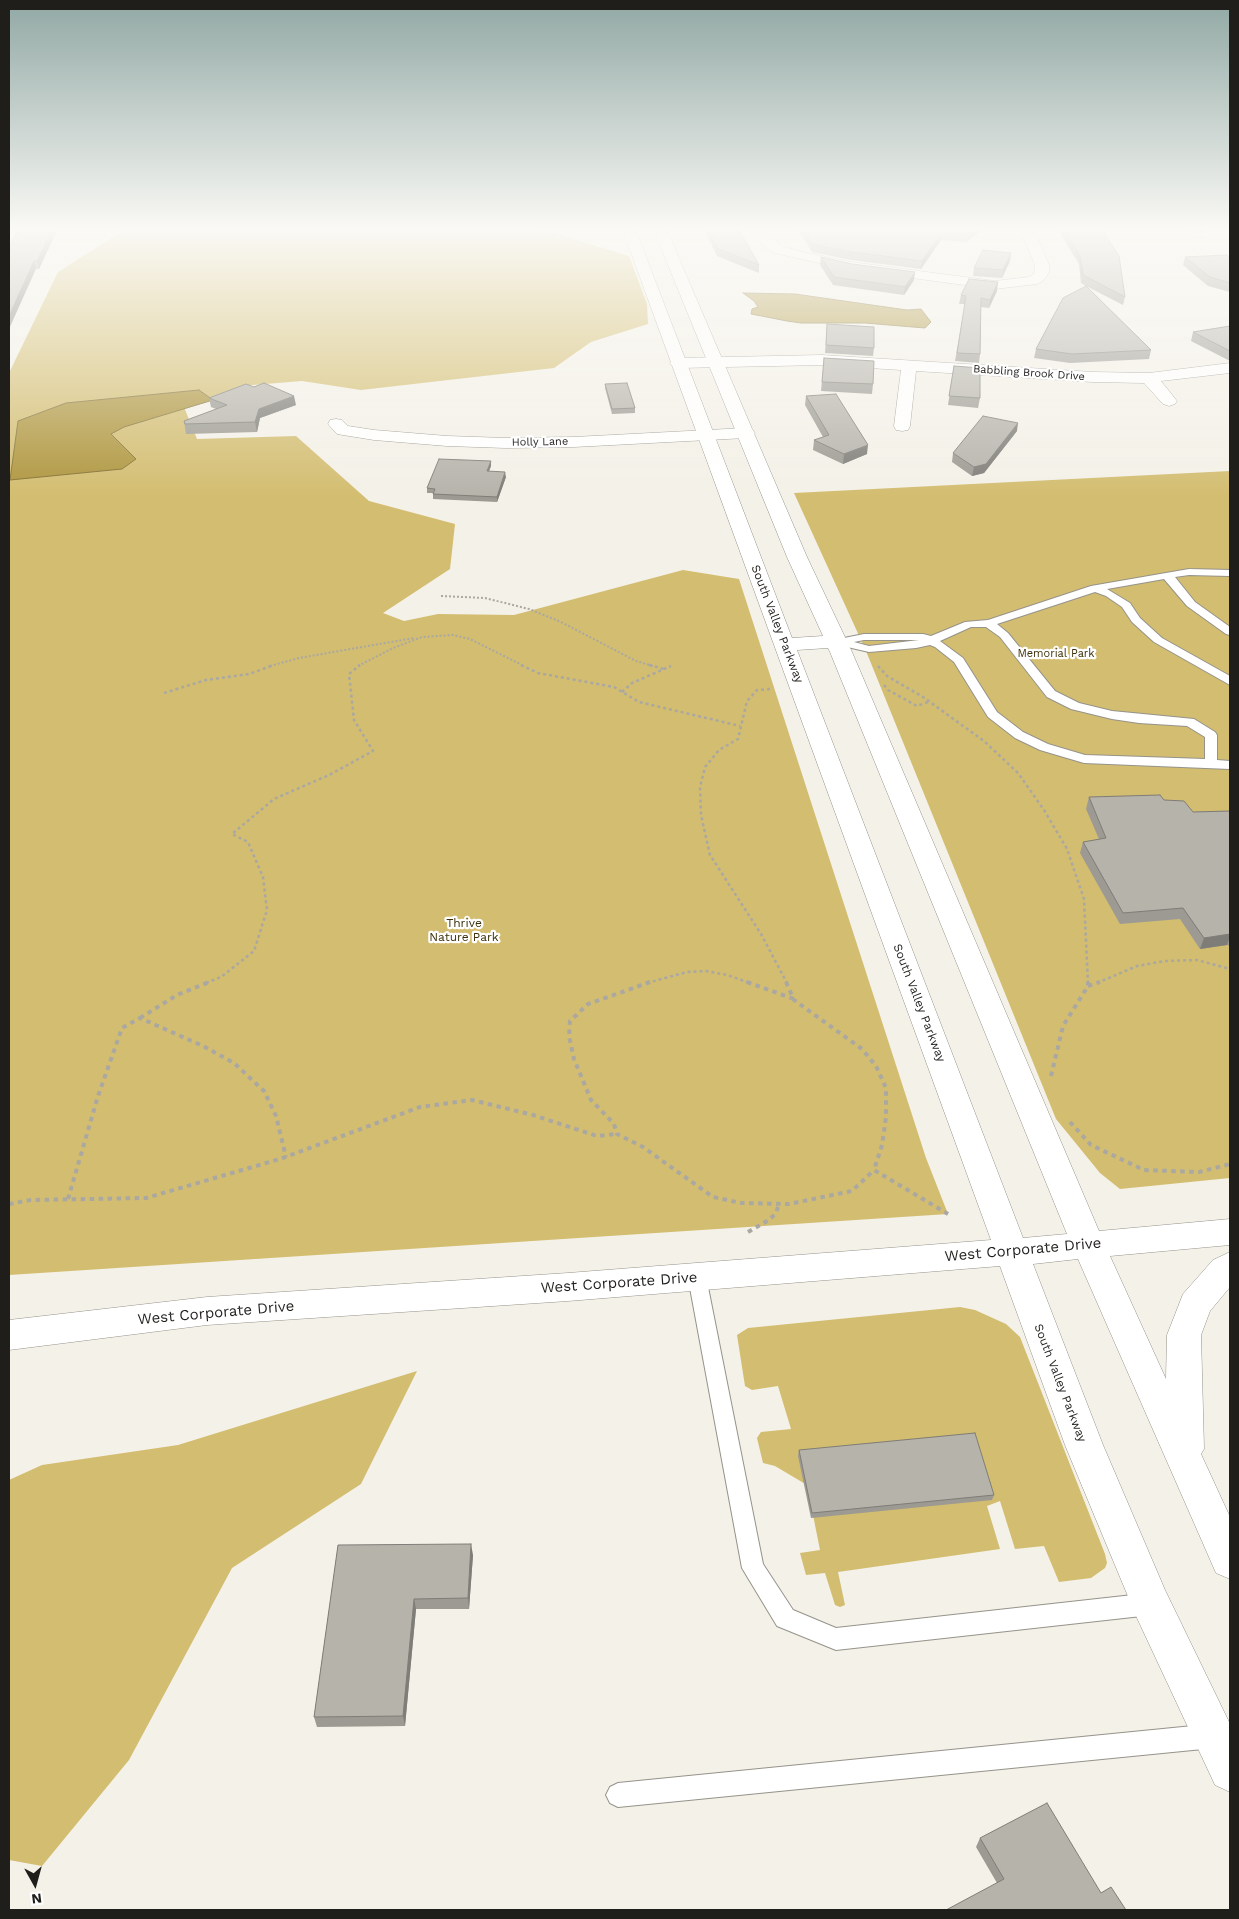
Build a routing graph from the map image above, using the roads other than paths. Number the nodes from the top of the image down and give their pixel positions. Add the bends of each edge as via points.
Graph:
1 (661, 318) edge
2 (696, 318) edge
3 (715, 362) junction
4 (678, 363) junction
5 (909, 365) junction
6 (1230, 368) edge
7 (1149, 378) junction
8 (1169, 401) dead end
9 (336, 424) dead end
10 (902, 426) dead end
11 (746, 433) junction
12 (706, 436) junction
13 (1230, 572) edge
14 (1167, 575) junction
15 (1095, 588) junction
16 (989, 623) junction
17 (1230, 632) edge
18 (834, 641) junction
19 (930, 641) junction
20 (785, 645) junction
21 (1230, 680) edge
22 (1211, 763) junction
23 (1230, 765) edge
24 (1230, 1232) edge
25 (1088, 1245) junction
26 (1013, 1252) junction
27 (1230, 1266) edge
28 (698, 1277) junction
29 (9, 1335) edge
30 (1185, 1460) junction
31 (1230, 1560) edge
32 (1151, 1604) junction
33 (1213, 1736) junction
34 (1230, 1770) edge
35 (618, 1795) dead end

1 - 4 main road, South Valley Parkway
2 - 3 main road
3 - 4 main road, Babbling Brook Drive
3 - 5 main road, Babbling Brook Drive via 822,360
3 - 11 main road
4 - 12 main road, South Valley Parkway
5 - 7 main road, Babbling Brook Drive via 1027,374
5 - 10 main road
6 - 7 main road, Babbling Brook Drive
7 - 8 main road
9 - 12 main road, Holly Lane via 343,430 374,435 486,442
11 - 12 main road, Holly Lane
11 - 18 main road
12 - 20 main road, South Valley Parkway
13 - 14 lane
14 - 15 lane
14 - 17 lane via 1191,604
15 - 16 lane
15 - 21 lane via 1126,605 1136,620 1158,640
16 - 19 lane via 969,624
16 - 22 lane via 1004,635 1051,694 1075,706 1112,715 1139,720 1190,722 1211,735
18 - 19 lane via 869,649
18 - 20 main road
18 - 25 main road
19 - 22 lane via 959,660 992,714 1019,735 1044,747 1084,759
20 - 26 main road, South Valley Parkway
22 - 23 lane
24 - 25 main road, West Corporate Drive
25 - 26 main road, West Corporate Drive
25 - 30 main road
26 - 28 main road, West Corporate Drive
26 - 32 main road, South Valley Parkway via 1084,1445
27 - 30 main road via 1194,1304 1184,1335
28 - 29 main road, West Corporate Drive via 207,1311
28 - 32 lane via 753,1568 785,1618 836,1638
30 - 31 main road
32 - 33 main road, South Valley Parkway
33 - 34 main road, South Valley Parkway
33 - 35 lane

